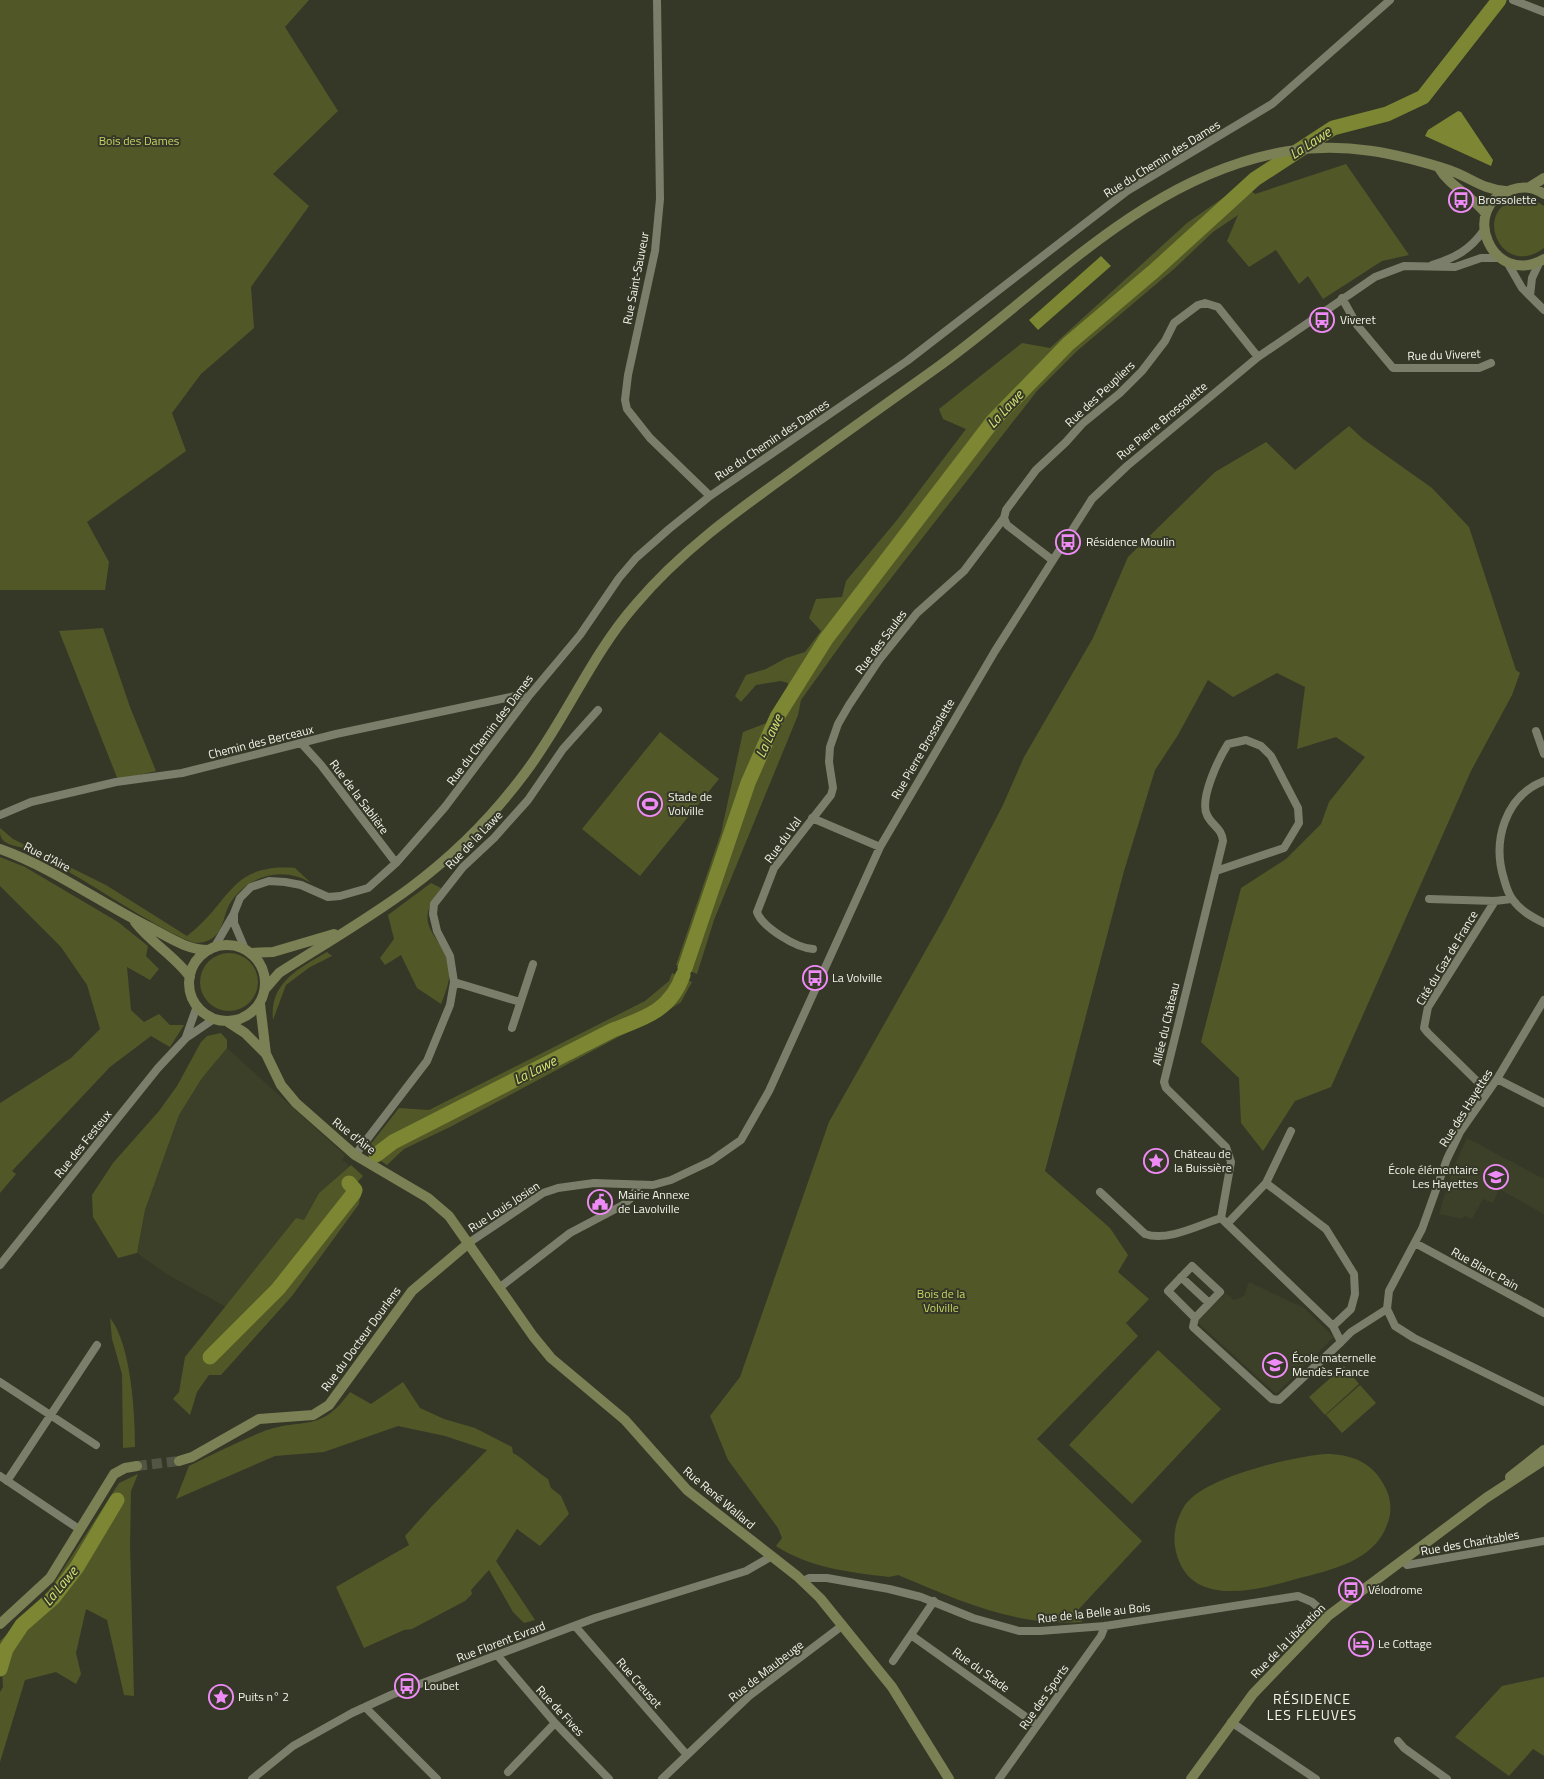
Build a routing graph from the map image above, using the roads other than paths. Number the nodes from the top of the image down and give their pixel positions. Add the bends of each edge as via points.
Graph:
1 (658, 0) edge
2 (1390, 0) edge
3 (1513, 0) edge
4 (1544, 12) edge
5 (1439, 168) junction
6 (1544, 178) edge
7 (1528, 188) junction
8 (1506, 191) junction
9 (1544, 194) edge
10 (1486, 214) junction
11 (1484, 230) junction
12 (1504, 260) junction
13 (1542, 260) edge
14 (1430, 266) junction
15 (1530, 296) junction
16 (1342, 298) junction
17 (1544, 310) edge
18 (1258, 357) junction
19 (1491, 364) dead end
20 (710, 496) junction
21 (1004, 518) junction
22 (1051, 559) junction
23 (528, 697) junction
24 (598, 710) dead end
25 (1536, 731) dead end
26 (302, 744) junction
27 (1544, 754) edge
28 (1544, 781) edge
29 (825, 802) joint
30 (0, 815) edge
31 (812, 818) junction
32 (880, 847) junction
33 (0, 849) edge
34 (396, 863) junction
35 (1216, 871) junction
36 (1511, 898) junction
37 (1429, 899) dead end
38 (1494, 901) junction
39 (234, 913) junction
40 (133, 920) junction
41 (1544, 923) edge
42 (345, 931) junction
43 (211, 949) junction
44 (813, 949) dead end
45 (248, 951) junction
46 (533, 964) dead end
47 (190, 977) junction
48 (454, 982) junction
49 (266, 988) junction
50 (1544, 1000) edge
51 (520, 1002) junction
52 (260, 1004) junction
53 (196, 1006) junction
54 (214, 1019) junction
55 (228, 1022) junction
56 (512, 1028) dead end
57 (186, 1038) junction
58 (266, 1054) junction
59 (1498, 1079) junction
60 (1488, 1092) junction
61 (1544, 1104) edge
62 (1291, 1131) dead end
63 (355, 1156) junction
64 (1266, 1183) junction
65 (639, 1186) junction
66 (1100, 1192) dead end
67 (449, 1216) joint
68 (1224, 1221) junction
69 (470, 1242) junction
70 (1415, 1244) junction
71 (0, 1265) edge
72 (1181, 1277) junction
73 (499, 1288) junction
74 (1210, 1304) junction
75 (1387, 1309) junction
76 (1544, 1313) edge
77 (1195, 1318) junction
78 (1333, 1326) junction
79 (1341, 1342) junction
80 (97, 1345) dead end
81 (0, 1382) edge
82 (1544, 1402) edge
83 (51, 1416) junction
84 (96, 1445) dead end
85 (1544, 1450) edge
86 (1544, 1460) edge
87 (179, 1461) tunnel mouth
88 (137, 1466) tunnel mouth
89 (0, 1476) edge
90 (7, 1481) junction
91 (1497, 1490) junction
92 (79, 1529) junction
93 (1544, 1541) edge
94 (772, 1556) junction
95 (1402, 1560) junction
96 (803, 1582) junction
97 (934, 1601) junction
98 (1328, 1616) junction
99 (0, 1624) edge
100 (843, 1625) junction
101 (575, 1626) junction
102 (1105, 1626) junction
103 (911, 1635) junction
104 (497, 1655) junction
105 (892, 1661) dead end
106 (365, 1707) junction
107 (1231, 1722) junction
108 (556, 1723) junction
109 (1038, 1725) junction
110 (1398, 1741) dead end
111 (687, 1755) junction
112 (508, 1772) dead end
113 (252, 1779) edge
114 (437, 1779) edge
115 (609, 1779) edge
116 (662, 1779) edge
117 (949, 1779) edge
118 (999, 1779) edge
119 (1191, 1779) edge
120 (1316, 1779) edge
121 (1447, 1779) edge

1 - 20 street, Rue Saint-Sauveur via 660,199 655,251 625,400 627,409 650,438
2 - 20 street, Rue du Chemin des Dames via 1272,104 1127,191 907,361
3 - 4 street
5 - 8 main road via 1450,170 1485,188
5 - 10 main road
5 - 42 main road via 1392,153 1357,147 1289,151 1247,161 1179,188 1102,237 940,366 699,540 629,612 605,644 543,749 494,809 459,847 412,887
6 - 7 main road
7 - 8 main road
7 - 9 main road
8 - 10 main road
10 - 11 main road
11 - 12 main road via 1491,249
11 - 14 street, Rue Pierre Brossolette via 1463,253
12 - 13 main road via 1523,265
12 - 14 street, Rue Pierre Brossolette via 1481,258 1455,267
12 - 15 street
13 - 15 street via 1532,278
14 - 16 street, Rue Pierre Brossolette via 1388,270
15 - 17 street
16 - 18 street, Rue Pierre Brossolette
16 - 19 street, Rue du Viveret via 1357,325 1393,368 1479,368
18 - 21 street, Rue des Peupliers via 1218,307 1205,303 1198,305 1169,329 1165,341 1120,394 1082,424 1036,470 1006,510
18 - 22 street, Rue Pierre Brossolette via 1098,493
20 - 23 street, Rue du Chemin des Dames via 636,558 580,635
21 - 22 street via 1007,524
21 - 29 street, Rue des Saules via 964,571 917,613 879,660 849,705 830,747 833,788
22 - 32 street, Rue Pierre Brossolette
23 - 26 street, Chemin des Berceaux via 515,696
23 - 34 street, Rue du Chemin des Dames via 445,808
24 - 48 street, Rue de la Lawe via 563,749 528,800 462,867 434,904 437,931 450,956
25 - 27 street
26 - 30 street, Chemin des Berceaux via 182,774 116,782 31,802
26 - 34 street, Rue de la Sablière
28 - 36 street via 1522,795 1511,808 1499,840 1501,871
29 - 31 street, Rue du Val
31 - 32 street
31 - 44 street, Rue du Val via 774,868 757,912 760,922 802,948
32 - 65 street, Rue Pierre Brossolette via 769,1091 741,1140 711,1161 679,1176
33 - 40 main road, Rue d'Aire via 62,878
34 - 39 street, Rue du Chemin des Dames via 368,888 340,896 328,897 301,884 269,881 250,887 240,898
35 - 35 street, Allée du Château via 1222,832 1207,815 1205,806 1215,765 1228,744 1246,740 1260,746 1278,767 1298,808 1299,823 1284,848
35 - 68 street, Allée du Château via 1164,1082 1166,1088 1226,1147 1231,1162
36 - 38 street
36 - 41 street via 1520,908
37 - 38 street
38 - 60 street, Cité du Gaz de France via 1424,1018 1424,1028 1428,1033
39 - 43 street, Rue du Chemin des Dames
39 - 45 street via 234,924
40 - 43 main road, Rue d'Aire via 190,948
40 - 47 main road, Rue d'Aire
42 - 45 main road via 273,952
42 - 49 main road via 280,973
43 - 45 main road via 235,946
43 - 47 main road via 196,962
45 - 49 main road via 264,972
46 - 51 street
47 - 53 main road via 190,992
48 - 51 street
48 - 63 street, Rue de la Lawe via 441,1030 427,1062
49 - 52 main road
50 - 59 street, Rue des Hayettes
51 - 56 street
52 - 55 main road via 246,1017
52 - 58 main road, Rue d'Aire
53 - 54 main road
53 - 57 street, Rue des Festeux
54 - 55 main road
54 - 57 street, Rue des Festeux
55 - 58 main road, Rue d'Aire via 246,1033
57 - 71 street, Rue des Festeux via 158,1068
58 - 63 main road, Rue d'Aire via 281,1085 296,1103
59 - 60 street, Rue des Hayettes
59 - 61 street
60 - 70 street, Rue des Hayettes via 1460,1132 1447,1159
62 - 64 street
63 - 67 main road, Rue d'Aire via 428,1198
64 - 68 street
64 - 78 street via 1326,1229 1354,1274 1355,1294 1351,1308
65 - 69 street, Rue Louis Josien via 600,1183 558,1188 528,1202
65 - 73 street via 630,1200 570,1233
66 - 68 street via 1145,1234 1152,1236
67 - 69 main road, Rue René Wallard
68 - 78 street
69 - 73 main road, Rue René Wallard
69 - 87 main road, Rue du Docteur Dourlens via 412,1291 329,1405 313,1415 259,1419 192,1457
70 - 75 street, Rue des Hayettes via 1389,1291
70 - 76 street, Rue Blanc Pain
72 - 74 street
72 - 74 street via 1192,1266 1220,1292
72 - 77 street via 1168,1291
73 - 94 main road, Rue René Wallard via 551,1358 625,1420 687,1490
74 - 77 street
75 - 79 street
75 - 82 street via 1395,1326 1414,1338
77 - 79 street via 1194,1327 1272,1399 1279,1400
78 - 79 street
80 - 83 street
81 - 83 street
83 - 84 street
83 - 90 street
85 - 91 main road, Rue de la Libération
86 - 91 main road, Rue de la Libération
88 - 92 main road via 114,1474
89 - 90 street
90 - 92 street
91 - 95 main road, Rue de la Libération
92 - 99 main road via 50,1578
93 - 95 street, Rue des Charitables via 1407,1565
94 - 96 main road, Rue René Wallard
94 - 101 street, Rue Florent Evrard via 746,1571
95 - 98 main road, Rue de la Libération
96 - 97 street, Rue de la Belle au Bois via 809,1578 827,1578
96 - 100 main road, Rue René Wallard
97 - 102 street, Rue de la Belle au Bois via 973,1618 1019,1631
97 - 103 street
98 - 102 street, Rue de la Belle au Bois via 1312,1602 1298,1596
98 - 107 main road, Rue de la Libération via 1274,1670
100 - 111 street, Rue de Maubeuge via 748,1696
100 - 117 main road, Rue René Wallard via 902,1701
101 - 104 street, Rue Florent Evrard
101 - 111 street, Rue Creusot
102 - 109 street, Rue des Sports
103 - 105 street
103 - 109 street, Rue du Stade
104 - 106 street, Rue Florent Evrard
104 - 108 street, Rue de Fives
106 - 113 street, Rue Florent Evrard via 293,1746
106 - 114 street
107 - 119 main road, Rue de la Libération
107 - 120 street
108 - 112 street
108 - 115 street, Rue de Fives
109 - 118 street, Rue des Sports
110 - 121 street
111 - 116 street, Rue de Maubeuge

